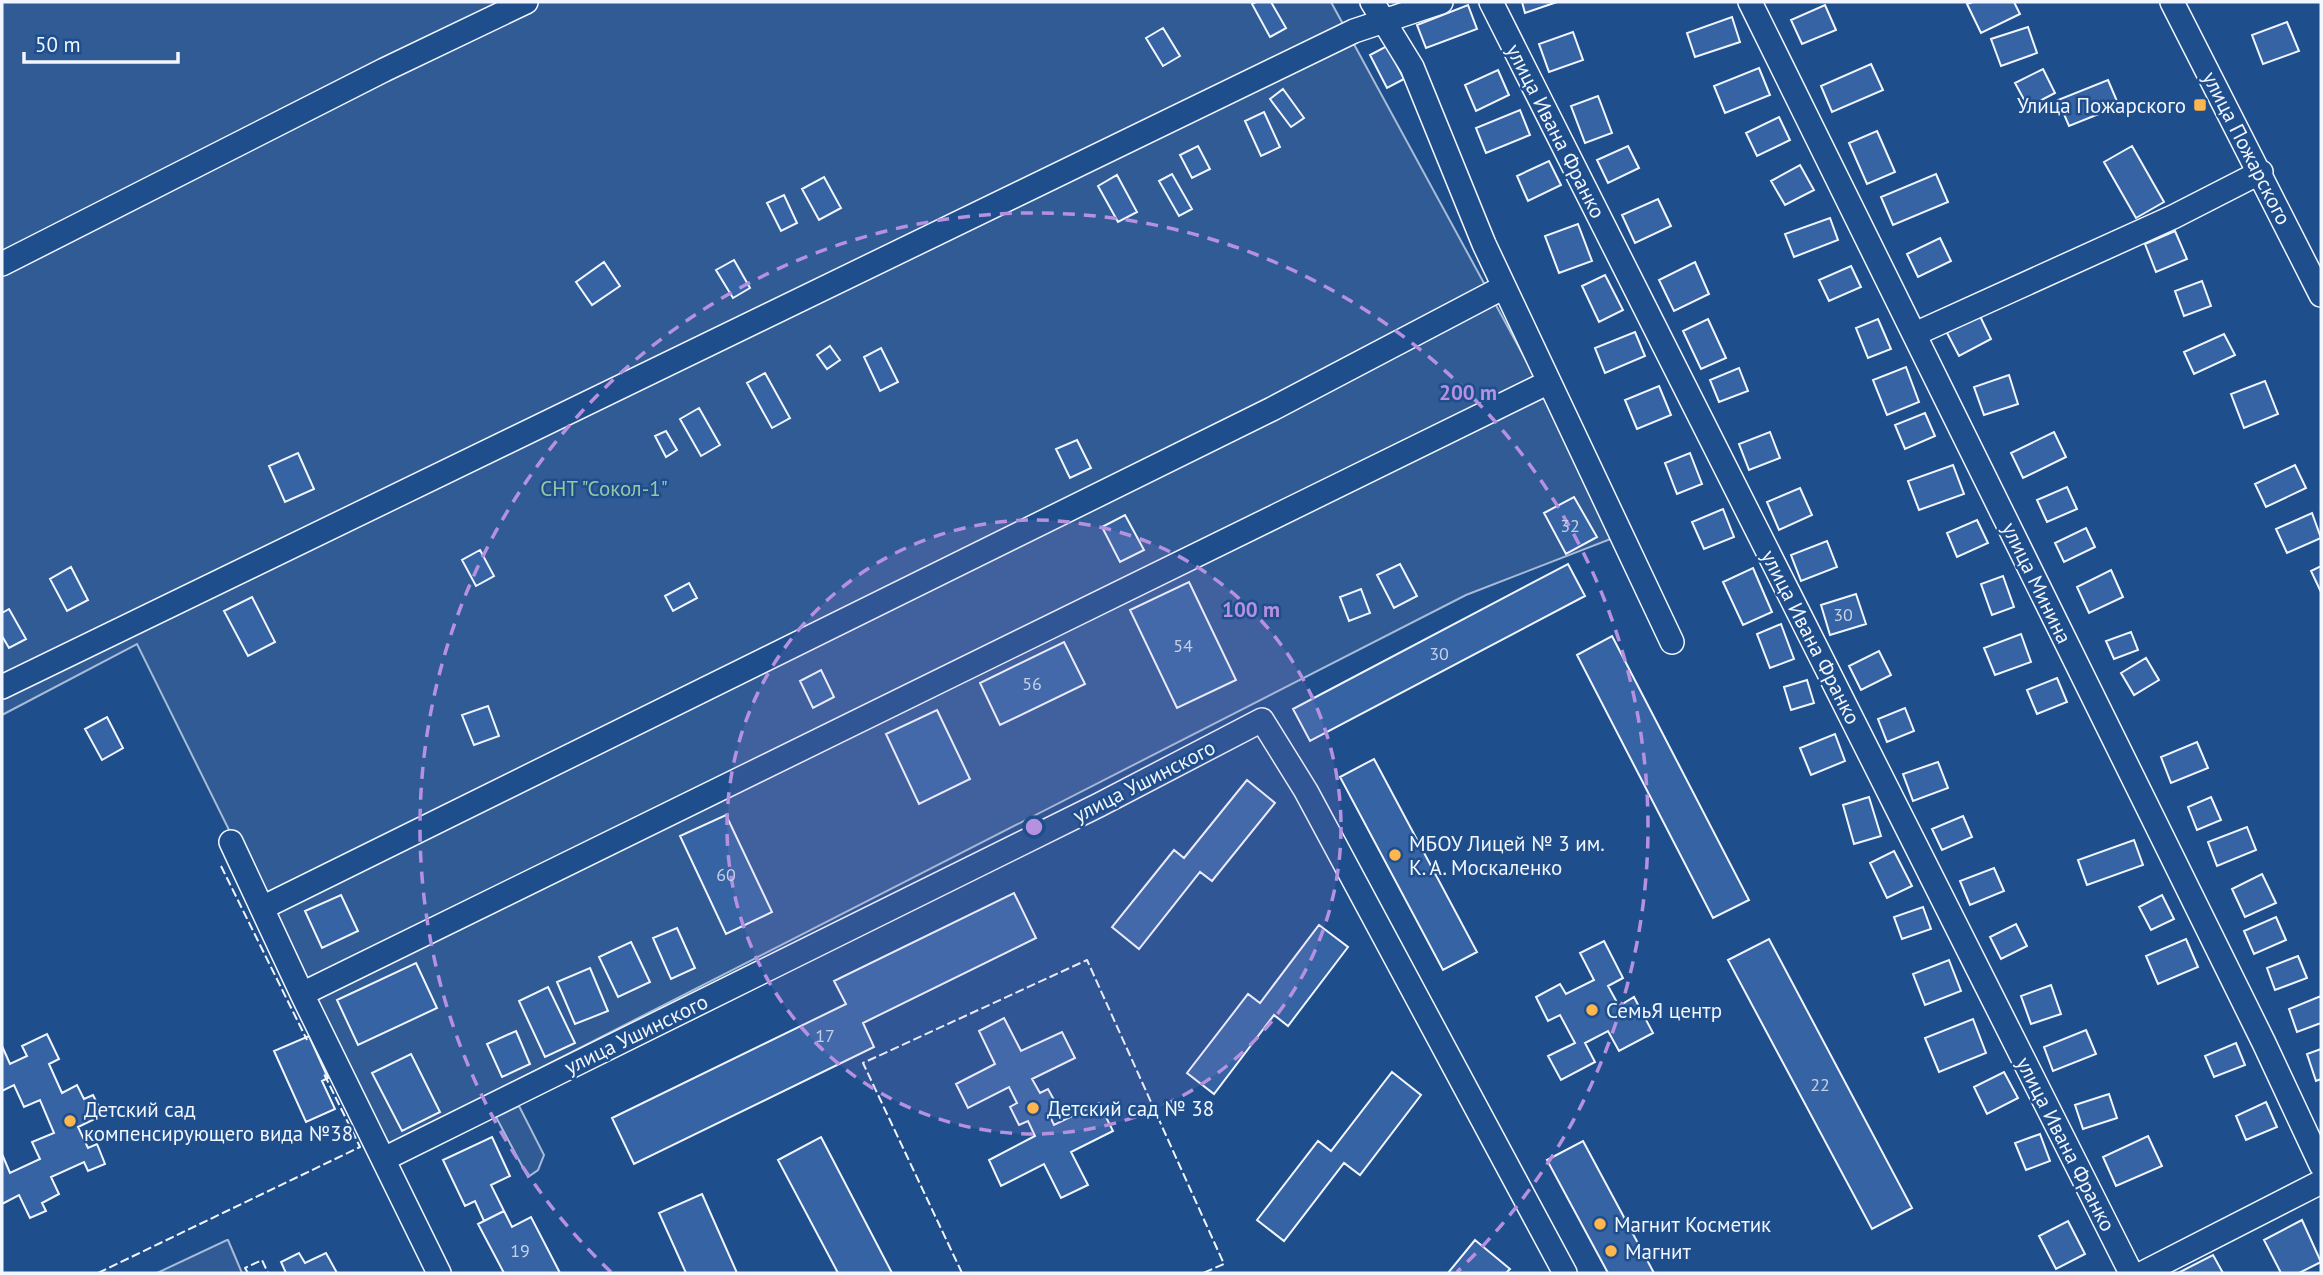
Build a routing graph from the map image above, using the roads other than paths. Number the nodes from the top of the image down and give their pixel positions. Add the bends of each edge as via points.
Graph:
1 (526, 2) edge
2 (1441, 2) edge
3 (1491, 2) edge
4 (1750, 2) edge
5 (2172, 2) edge
6 (1377, 11) edge
7 (2260, 172) junction
8 (2, 264) edge
9 (1504, 287) junction
10 (2321, 295) edge
11 (1915, 334) junction
12 (1549, 382) junction
13 (1672, 642) dead end
14 (2, 687) edge
15 (231, 842) dead end
16 (262, 908) junction
17 (302, 994) junction
18 (384, 1159) junction
19 (2321, 1165) edge
20 (2321, 1182) edge
21 (439, 1273) edge
22 (1565, 1273) edge
23 (2131, 1273) edge
24 (2143, 1273) edge

1 - 8 street
2 - 6 street
3 - 23 street, улица Ивана Франко
4 - 11 street, улица Минина
5 - 7 street, улица Пожарского
6 - 9 street via 1412,66
6 - 14 street via 1353,31
7 - 10 street, улица Пожарского
7 - 11 street via 2173,217
9 - 12 street
9 - 16 street via 1272,410
11 - 19 street, улица Минина
12 - 13 street
12 - 17 street
15 - 16 street
16 - 17 street
17 - 18 street
18 - 21 street
18 - 22 street, улица Ушинского via 1262,720 1306,791
20 - 24 street

